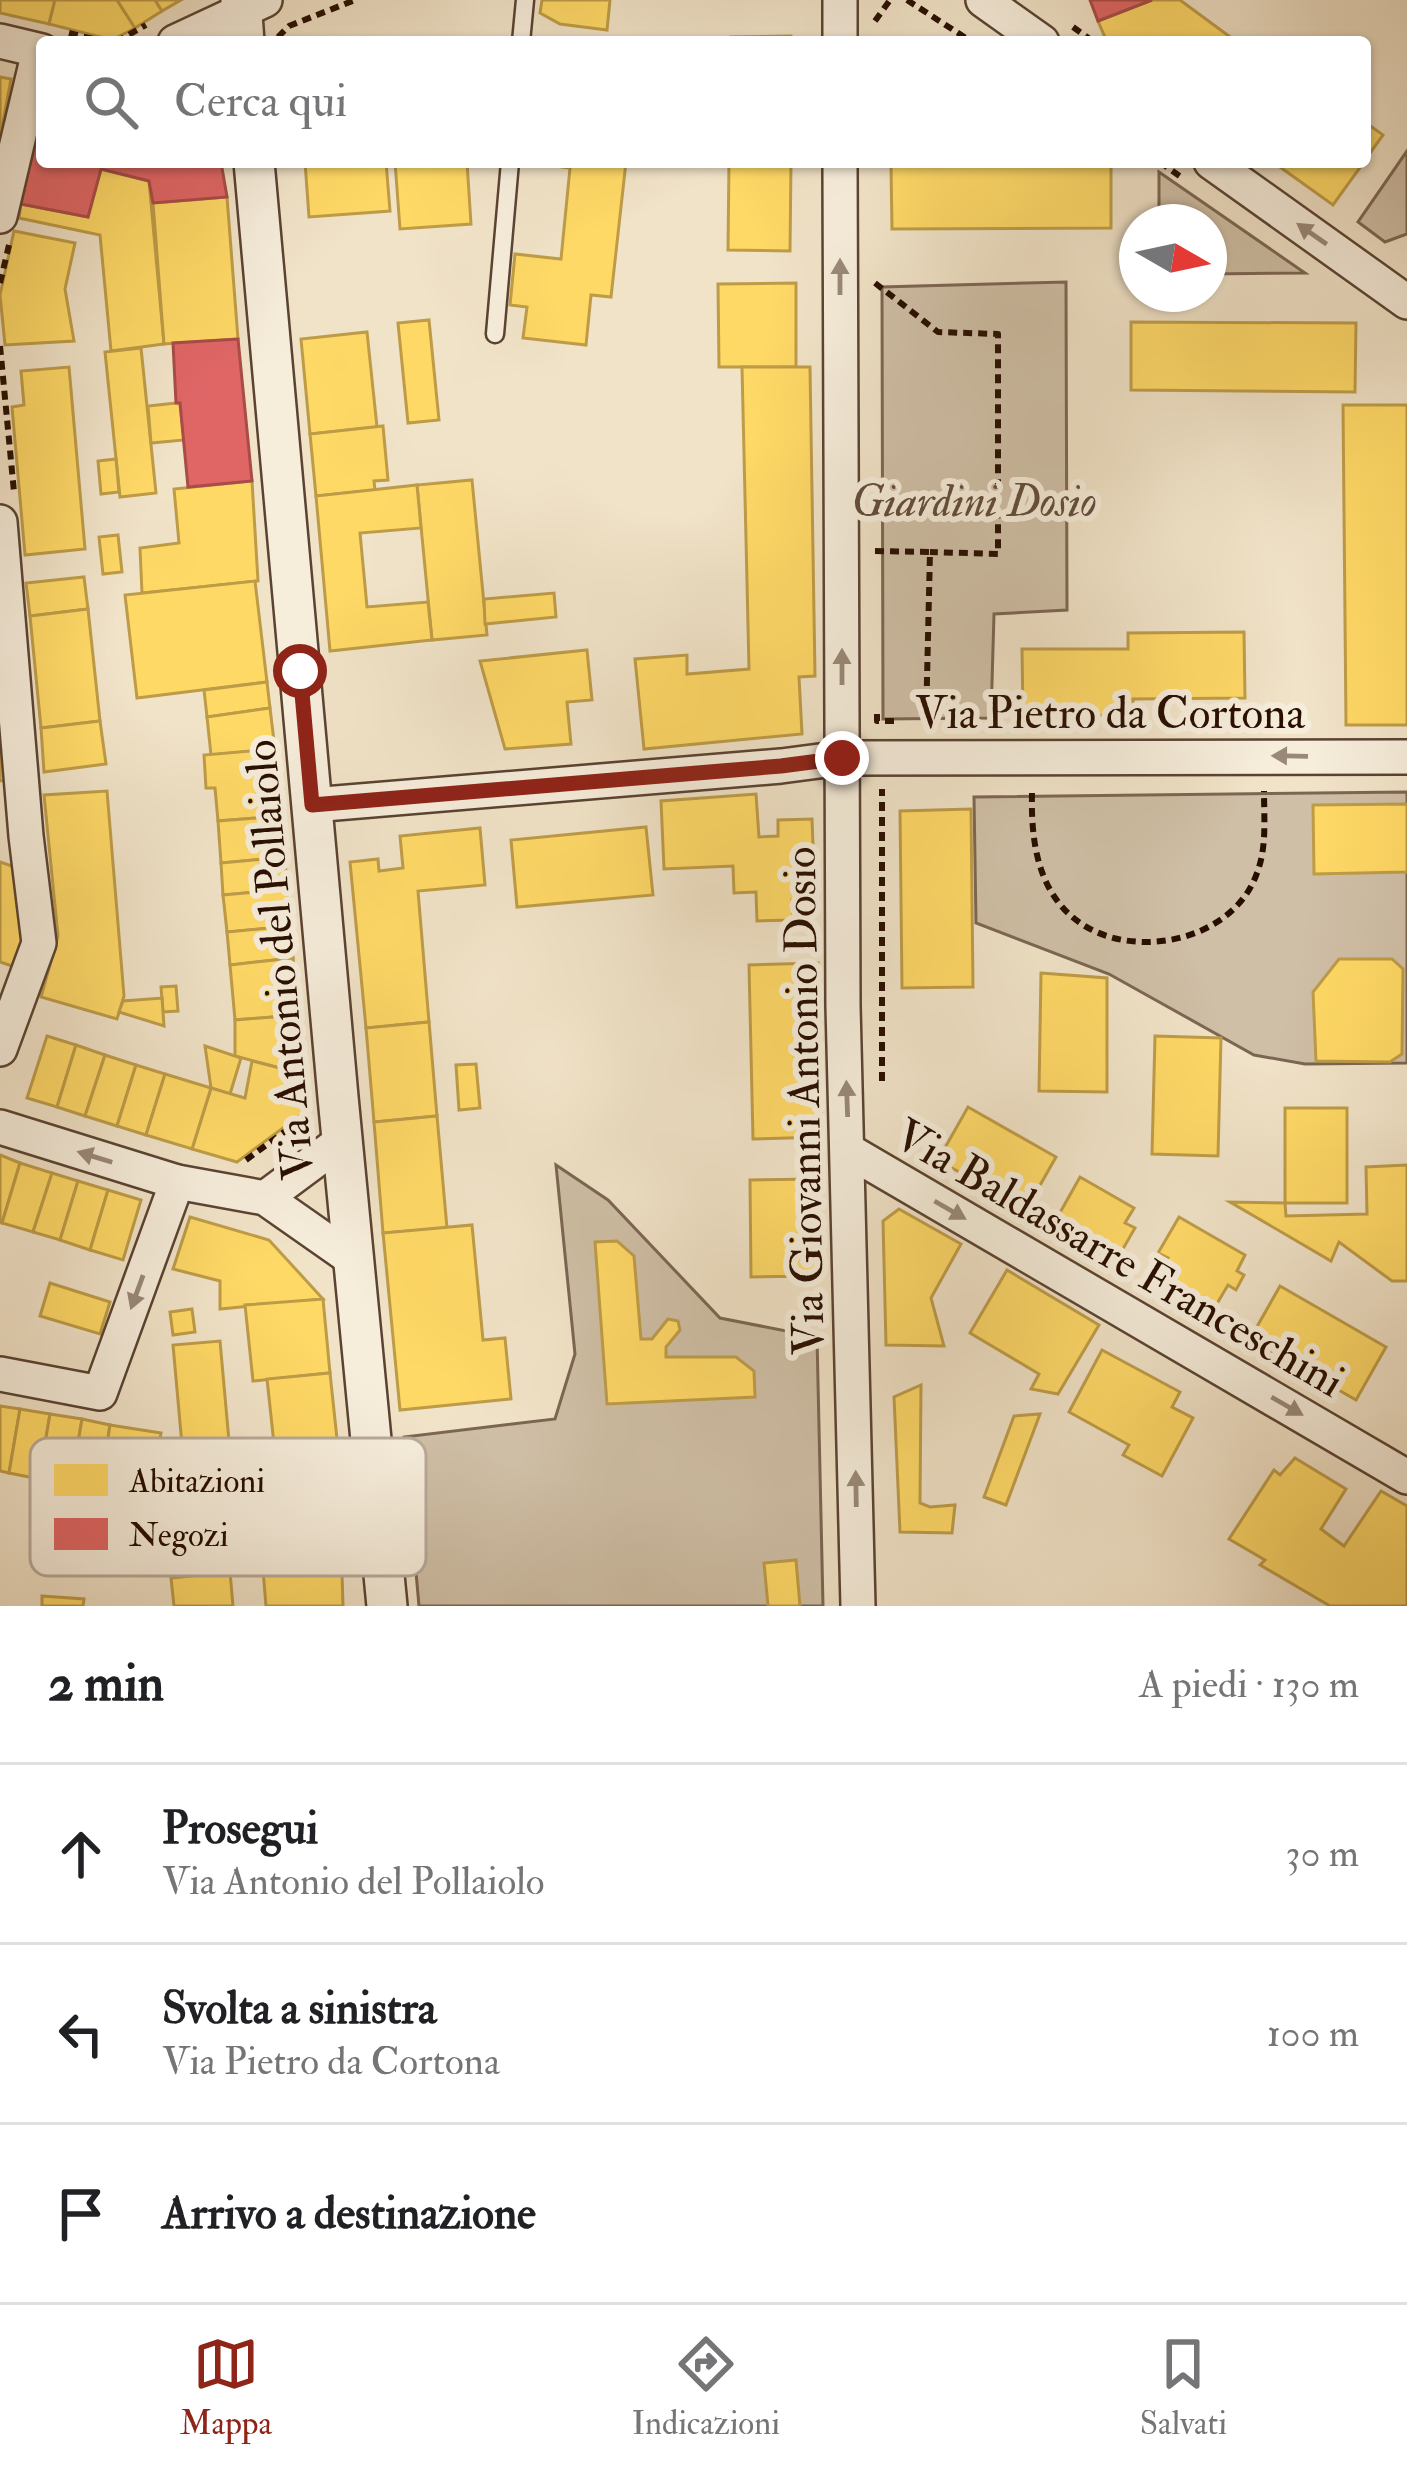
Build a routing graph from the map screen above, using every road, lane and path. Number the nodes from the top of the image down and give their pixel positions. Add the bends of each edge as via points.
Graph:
1 (355, 0) edge
2 (525, 0) edge
3 (840, 0) edge
4 (890, 0) edge
5 (907, 0) edge
6 (983, 0) edge
7 (248, 13) edge
8 (872, 26) dead end
9 (190, 36) edge
10 (280, 36) edge
11 (522, 36) edge
12 (840, 36) edge
13 (963, 36) edge
14 (1034, 36) edge
15 (0, 41) edge
16 (36, 50) edge
17 (36, 71) edge
18 (255, 168) edge
19 (509, 168) edge
20 (840, 168) edge
21 (1219, 168) edge
22 (0, 216) edge
23 (1407, 302) edge
24 (872, 304) dead end
25 (495, 334) dead end
26 (1, 537) edge
27 (874, 550) dead end
28 (930, 552) junction
29 (877, 699) dead end
30 (842, 758) junction
31 (1407, 758) edge
32 (903, 790) dead end
33 (1264, 790) dead end
34 (1032, 793) dead end
35 (312, 805) junction
36 (13, 832) edge
37 (0, 1049) edge
38 (882, 1080) dead end
39 (0, 1127) edge
40 (343, 1140) junction
41 (849, 1151) junction
42 (177, 1182) junction
43 (265, 1198) junction
44 (356, 1261) junction
45 (0, 1374) edge
46 (372, 1438) edge
47 (1407, 1477) edge
48 (385, 1576) edge
49 (388, 1606) edge
50 (858, 1606) edge

1 - 10 path
2 - 11 lane
3 - 12 street
4 - 8 path
5 - 13 path
6 - 14 street
7 - 9 street
15 - 16 street
17 - 22 street
18 - 35 street, Via Antonio del Pollaiolo
19 - 25 lane
30 -> 20 street, Via Giovanni Antonio Dosio
23 -> 21 street
24 - 28 path via 872,281 938,332 998,334 998,554
26 - 36 street
27 - 28 path
28 - 29 path via 926,722 878,721
31 -> 30 street, Via Pietro da Cortona
30 - 35 street, Via Pietro da Cortona
41 -> 30 street, Via Giovanni Antonio Dosio
32 - 38 path via 881,789
33 - 34 path via 1256,879 1209,926 1157,943 1107,935 1066,912 1037,861
35 - 40 street, Via Antonio del Pollaiolo
36 - 37 street via 39,943
42 -> 39 street
40 - 43 street
40 - 44 street, Via Antonio del Pollaiolo
41 -> 47 street, Via Baldassarre Franceschini
50 -> 41 street, Via Giovanni Antonio Dosio
42 - 43 street
42 -> 45 street via 100,1394
43 - 44 street
44 - 46 street, Via Antonio del Pollaiolo
48 - 49 street, Via Antonio del Pollaiolo

